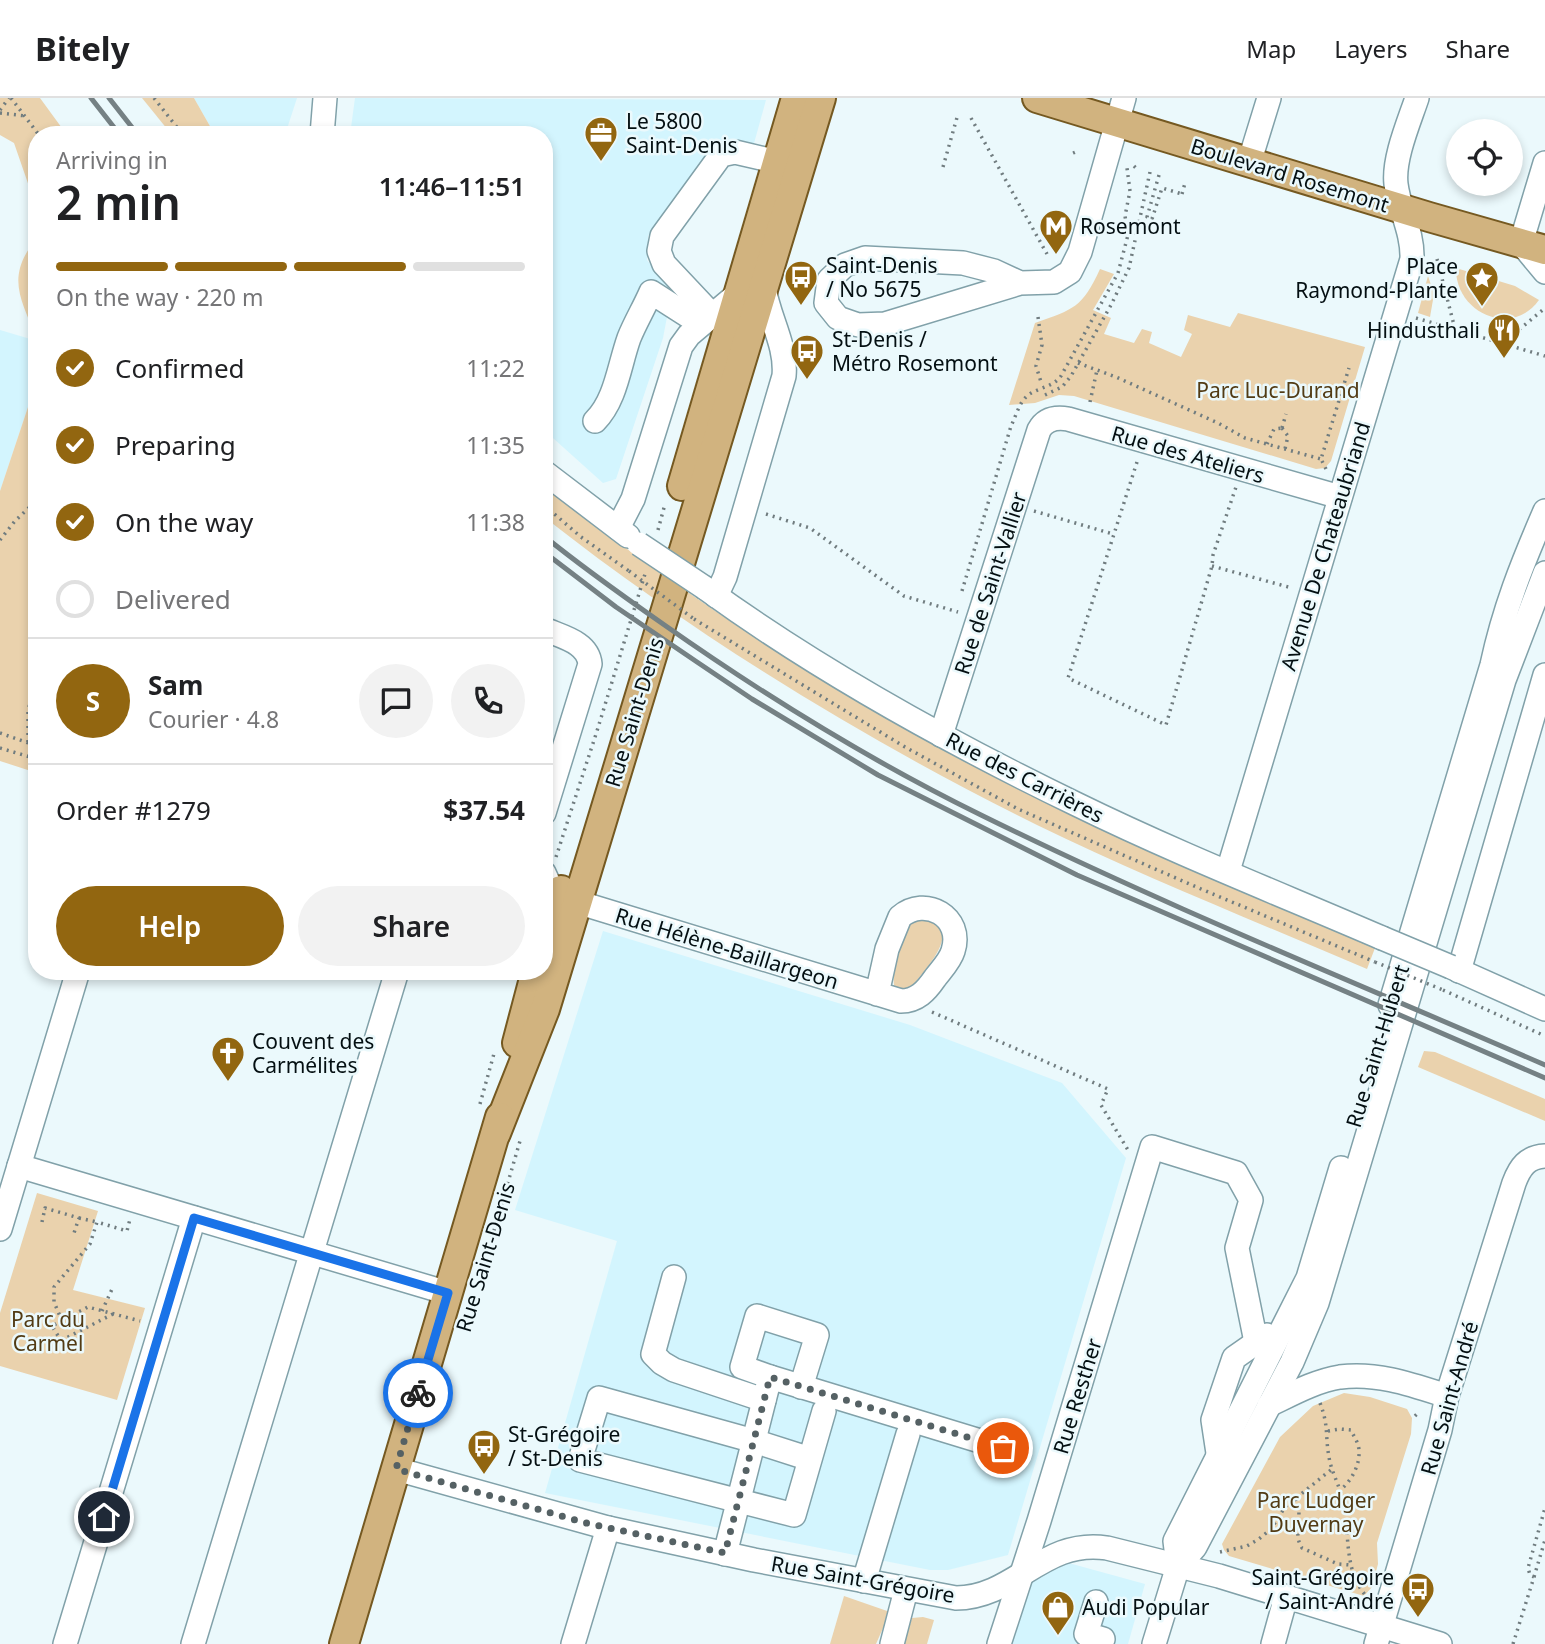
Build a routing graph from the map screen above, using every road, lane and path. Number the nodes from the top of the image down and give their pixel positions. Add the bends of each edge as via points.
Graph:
1 (10, 98) edge
2 (154, 98) edge
3 (325, 98) edge
4 (796, 98) edge
5 (821, 98) edge
6 (1037, 98) edge
7 (1269, 98) edge
8 (1417, 98) edge
9 (1121, 110) edge
10 (0, 111) edge
11 (958, 114) dead end
12 (26, 116) junction
13 (971, 118) dead end
14 (33, 126) edge
15 (176, 126) edge
16 (322, 126) edge
17 (1127, 160) dead end
18 (778, 162) junction
19 (1249, 163) junction
20 (1545, 163) edge
21 (943, 167) dead end
22 (1150, 172) dead end
23 (1159, 175) dead end
24 (1185, 183) dead end
25 (1403, 209) junction
26 (1533, 246) edge
27 (1047, 254) dead end
28 (1437, 259) dead end
29 (1545, 272) edge
30 (1020, 283) junction
31 (752, 289) junction
32 (1545, 309) edge
33 (1038, 317) dead end
34 (707, 320) junction
35 (1091, 320) dead end
36 (1423, 320) dead end
37 (1455, 330) junction
38 (1503, 343) junction
39 (1545, 356) edge
40 (1077, 363) junction
41 (1349, 368) dead end
42 (1097, 370) junction
43 (1041, 382) dead end
44 (1046, 396) dead end
45 (1089, 404) dead end
46 (1286, 414) dead end
47 (595, 421) dead end
48 (1282, 428) junction
49 (1039, 430) joint
50 (1267, 444) junction
51 (1277, 446) junction
52 (1285, 449) junction
53 (1139, 457) dead end
54 (1273, 459) dead end
55 (553, 479) edge
56 (1237, 487) dead end
57 (1340, 497) junction
58 (666, 502) dead end
59 (28, 509) edge
60 (1030, 510) dead end
61 (1545, 511) edge
62 (553, 512) edge
63 (766, 514) dead end
64 (618, 528) junction
65 (1113, 534) junction
66 (0, 540) edge
67 (647, 550) junction
68 (1212, 566) junction
69 (1545, 573) edge
70 (1294, 589) dead end
71 (710, 592) junction
72 (963, 614) dead end
73 (694, 619) dead end
74 (553, 633) edge
75 (1545, 676) edge
76 (0, 733) edge
77 (941, 735) junction
78 (28, 742) edge
79 (0, 748) edge
80 (28, 756) edge
81 (553, 784) edge
82 (557, 852) dead end
83 (1228, 871) junction
84 (553, 893) edge
85 (566, 906) junction
86 (553, 928) edge
87 (1375, 962) dead end
88 (1455, 969) junction
89 (553, 970) edge
90 (75, 980) edge
91 (394, 980) edge
92 (533, 980) edge
93 (551, 980) edge
94 (877, 994) dead end
95 (1545, 1009) edge
96 (927, 1010) dead end
97 (1545, 1036) edge
98 (508, 1137) junction
99 (1143, 1153) junction
100 (1539, 1158) edge
101 (19, 1166) junction
102 (54, 1199) dead end
103 (77, 1205) dead end
104 (51, 1210) junction
105 (76, 1217) junction
106 (131, 1218) dead end
107 (194, 1218) junction
108 (42, 1222) dead end
109 (97, 1222) junction
110 (0, 1229) edge
111 (74, 1233) dead end
112 (312, 1253) junction
113 (485, 1260) dead end
114 (674, 1278) dead end
115 (113, 1287) dead end
116 (448, 1293) junction
117 (102, 1311) junction
118 (113, 1314) junction
119 (62, 1321) junction
120 (145, 1322) dead end
121 (1284, 1324) junction
122 (1256, 1342) junction
123 (770, 1377) junction
124 (802, 1387) junction
125 (1447, 1396) junction
126 (1318, 1399) dead end
127 (764, 1400) junction
128 (1269, 1405) junction
129 (824, 1411) dead end
130 (1328, 1431) junction
131 (908, 1434) dead end
132 (754, 1441) junction
133 (1003, 1448) dead end
134 (1219, 1453) junction
135 (810, 1459) junction
136 (396, 1469) junction
137 (1332, 1469) junction
138 (1340, 1490) junction
139 (1296, 1499) junction
140 (738, 1501) junction
141 (1545, 1508) edge
142 (608, 1528) junction
143 (1545, 1540) edge
144 (1220, 1552) dead end
145 (725, 1553) junction
146 (1351, 1564) junction
147 (1178, 1566) junction
148 (1021, 1573) junction
149 (1534, 1577) junction
150 (864, 1581) junction
151 (906, 1590) junction
152 (1286, 1597) junction
153 (1369, 1598) dead end
154 (1096, 1602) dead end
155 (1379, 1635) edge
156 (65, 1644) edge
157 (193, 1644) edge
158 (344, 1644) edge
159 (573, 1644) edge
160 (892, 1644) edge
161 (999, 1644) edge
162 (1101, 1644) edge
163 (1154, 1644) edge
164 (1273, 1644) edge
165 (1440, 1644) edge
166 (1513, 1644) edge

1 - 10 path
1 - 12 path
2 - 15 path
3 - 16 street
4 - 18 main road, Rue Saint-Denis
5 - 31 main road, Rue Saint-Denis
6 - 9 main road, Boulevard Rosemont
7 - 19 street
8 - 25 street, Avenue De Chateaubriand via 1395,174
9 - 19 main road, Boulevard Rosemont
9 - 30 street via 1075,266 1054,282
10 - 12 path
11 - 21 path
12 - 14 path
13 - 27 path
17 - 35 path via 1128,235 1118,273
18 - 31 main road, Rue Saint-Denis
18 - 34 street via 735,152 721,155 662,236 659,251 664,264
19 - 25 main road, Boulevard Rosemont
20 - 26 street
22 - 40 path via 1129,268
23 - 24 path via 1147,217 1152,219 1162,188 1181,195
25 - 26 main road, Boulevard Rosemont
25 - 57 street, Avenue De Chateaubriand via 1412,259
26 - 29 street
28 - 37 path
30 - 30 street via 962,263 865,258 845,265 829,280 826,303 838,318 858,325 885,324
31 - 34 street
31 - 71 street via 768,307 784,354 784,376 729,565
31 - 85 main road, Rue Saint-Denis
32 - 38 path
33 - 43 path via 1042,345 1036,366
34 - 47 street via 651,292 629,337 614,388
34 - 64 street via 685,339 677,356 633,499
36 - 37 path
37 - 38 path
38 - 39 path
40 - 42 path
40 - 44 path via 1062,387
41 - 52 path via 1321,459
42 - 45 path
42 - 50 path
46 - 48 path
48 - 50 path via 1274,429
48 - 52 path via 1288,436
49 - 57 street, Rue des Ateliers via 1049,420 1068,419
49 - 77 street, Rue de Saint-Vallier
50 - 51 path
51 - 52 path
51 - 54 path
53 - 65 path
55 - 64 street, Rue des Carrières
56 - 68 path
57 - 83 street, Avenue De Chateaubriand
58 - 67 path, Rue Saint-Denis
59 - 66 path
60 - 65 path
61 - 121 street, Rue Saint-Hubert via 1502,619 1308,1278
62 - 73 path, bridge
63 - 72 path via 810,528 904,596
64 - 67 street, Rue des Carrières
65 - 68 path via 1068,678 1166,725
67 - 71 street, Rue des Carrières, bridge
67 - 82 path, Rue Saint-Denis
68 - 70 path
69 - 128 street, Rue Saint-Hubert via 1504,680 1317,1303
71 - 77 street, Rue des Carrières via 816,662
74 - 81 street via 581,646 590,664
75 - 88 street
76 - 78 path
77 - 83 street, Rue des Carrières via 1088,810
79 - 80 path
83 - 88 street, Rue des Carrières, bridge
84 - 85 street
85 - 86 main road, Rue Saint-Denis
85 - 89 main road, Rue Saint-Denis
85 - 94 street, Rue Hélène-Baillargeon
87 - 97 path, bridge
88 - 95 street, Rue des Carrières
90 - 101 street
91 - 112 street
92 - 98 main road, Rue Saint-Denis
93 - 98 main road, Rue Saint-Denis
96 - 99 path via 1108,1089 1101,1105
98 - 113 path, Rue Saint-Denis
98 - 116 main road, Rue Saint-Denis
99 - 122 street via 1236,1172 1251,1200 1237,1248
99 - 148 street, Rue Resther via 1047,1497
100 - 125 street, Rue Saint-André via 1521,1167 1514,1183
101 - 107 street
101 - 110 street
102 - 104 path
103 - 105 path
104 - 105 path
104 - 108 path via 45,1208
105 - 109 path
105 - 111 path
106 - 109 path via 127,1231
107 - 112 street
107 - 156 street
109 - 119 path via 90,1244 54,1287
112 - 116 street
112 - 157 street
114 - 127 street via 653,1354 674,1370
115 - 117 path
116 - 136 main road, Rue Saint-Denis
117 - 118 path
117 - 119 path via 88,1307
118 - 119 path via 60,1339 52,1326
118 - 120 path
121 - 122 street
121 - 134 street, Rue Saint-Hubert
122 - 134 street via 1234,1358 1213,1420
123 - 124 street
123 - 124 street via 741,1367 757,1316 817,1335
123 - 127 street
124 - 133 street
125 - 128 street via 1358,1376 1328,1380
125 - 155 street, Rue Saint-André
126 - 130 path
127 - 132 street
128 - 147 street, Rue Saint-Hubert via 1195,1547
129 - 135 street
130 - 137 path
130 - 138 path via 1351,1430 1359,1451 1348,1483
131 - 150 street
132 - 135 street
132 - 140 street
132 - 140 street via 599,1398 580,1460
134 - 147 street, Rue Saint-Hubert via 1175,1541
135 - 140 street via 794,1516
136 - 142 street, Rue Saint-Grégoire
136 - 158 main road, Rue Saint-Denis
137 - 138 path
137 - 139 path
138 - 146 path
139 - 144 path via 1285,1507 1272,1530 1247,1546
139 - 146 path via 1297,1536 1302,1548 1338,1564
140 - 145 street
141 - 149 path via 1528,1568
142 - 145 street, Rue Saint-Grégoire
142 - 159 street
143 - 149 path
145 - 150 street, Rue Saint-Grégoire
146 - 153 path via 1356,1583
147 - 148 street, Rue Saint-Grégoire via 1084,1546 1053,1555
147 - 152 street, Rue Saint-Grégoire
147 - 163 street, Rue Saint-Hubert
148 - 151 street, Rue Saint-Grégoire via 977,1597
148 - 161 street, Rue Resther
149 - 166 path
150 - 151 street, Rue Saint-Grégoire
151 - 160 street
152 - 155 street, Rue Saint-Grégoire
152 - 164 street
154 - 162 street via 1086,1634 1102,1639
155 - 165 street, Rue Saint-Grégoire

